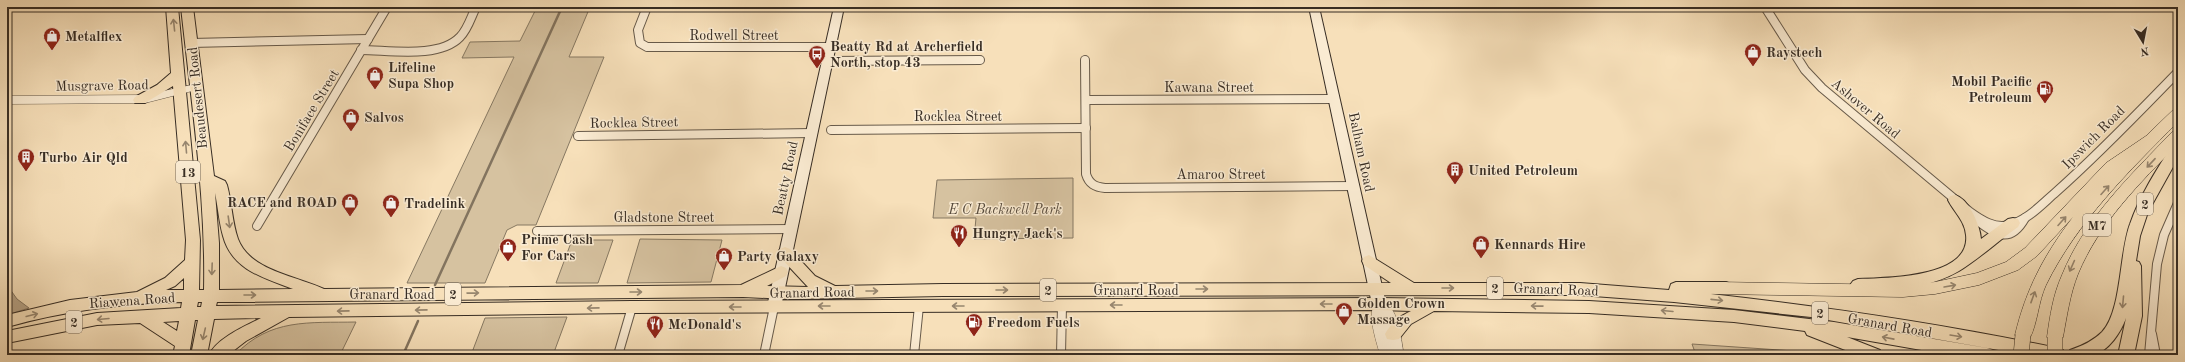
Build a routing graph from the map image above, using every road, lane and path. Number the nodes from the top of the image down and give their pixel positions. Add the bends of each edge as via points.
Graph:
1 (172, 7) edge
2 (187, 7) edge
3 (387, 7) edge
4 (476, 7) edge
5 (647, 7) edge
6 (839, 7) edge
7 (1314, 7) edge
8 (1765, 7) edge
9 (368, 39) junction
10 (191, 42) junction
11 (830, 47) junction
12 (361, 50) junction
13 (980, 60) dead end
14 (1085, 60) dead end
15 (827, 61) junction
16 (2178, 72) edge
17 (179, 73) junction
18 (196, 87) junction
19 (180, 91) junction
20 (1333, 99) junction
21 (7, 100) edge
22 (140, 100) junction
23 (1086, 100) junction
24 (2178, 113) edge
25 (1086, 128) junction
26 (831, 130) dead end
27 (811, 133) junction
28 (2178, 135) edge
29 (578, 136) dead end
30 (2151, 140) junction
31 (2178, 147) edge
32 (207, 179) junction
33 (1353, 186) junction
34 (1955, 200) junction
35 (2178, 203) edge
36 (1970, 212) junction
37 (2019, 220) junction
38 (257, 226) dead end
39 (791, 229) junction
40 (537, 231) dead end
41 (1997, 234) junction
42 (2133, 236) junction
43 (785, 253) junction
44 (1968, 255) junction
45 (193, 261) junction
46 (1369, 261) junction
47 (781, 272) junction
48 (1374, 288) junction
49 (1409, 288) junction
50 (1580, 288) junction
51 (1715, 288) junction
52 (743, 291) junction
53 (833, 291) junction
54 (322, 294) junction
55 (191, 296) junction
56 (211, 296) junction
57 (134, 297) junction
58 (775, 300) junction
59 (1379, 304) junction
60 (1431, 304) junction
61 (1062, 305) junction
62 (919, 306) junction
63 (632, 307) junction
64 (286, 312) junction
65 (208, 313) junction
66 (188, 314) junction
67 (142, 316) junction
68 (1734, 316) junction
69 (7, 321) edge
70 (2152, 331) junction
71 (1393, 334) junction
72 (7, 337) edge
73 (182, 349) edge
74 (2055, 351) edge
75 (200, 355) edge
76 (217, 355) edge
77 (618, 355) edge
78 (764, 355) edge
79 (914, 355) edge
80 (1061, 355) edge
81 (1386, 355) edge
82 (1398, 355) edge
83 (1874, 355) edge
84 (1988, 355) edge
85 (2021, 355) edge
86 (2076, 355) edge
87 (2126, 355) edge
88 (2149, 355) edge
89 (2156, 355) edge

17 -> 1 highway, Beaudesert Road / 13
2 - 10 highway, Beaudesert Road / 13
3 - 9 street, Boniface Street
4 - 12 street via 462,35 450,46 430,50
5 - 11 street, Rodwell Street via 638,30 640,43 652,48
6 - 11 main road, Beatty Road
7 - 20 main road, Balham Road
8 - 34 street, Ashover Road via 1814,81
9 - 10 street
9 - 12 street, Boniface Street
10 - 18 highway, Beaudesert Road / 13
11 - 15 main road, Beatty Road
12 - 38 street, Boniface Street
13 - 15 street
14 - 23 street
15 - 27 main road, Beatty Road
16 - 37 street, Ipswich Road via 2077,174
17 - 19 highway, Beaudesert Road / 13
17 - 22 highway via 162,88
18 - 19 street, Musgrave Road
18 - 32 highway, Beaudesert Road / 13
19 - 22 street, Musgrave Road
45 -> 19 highway, Beaudesert Road / 13 via 192,214
20 - 23 street, Kawana Street
20 - 33 main road, Balham Road
21 - 22 street, Musgrave Road
23 - 25 street
24 - 30 highway, M7
25 - 26 street, Rocklea Street
25 - 33 street, Amaroo Street via 1086,174 1091,184 1105,188
27 - 29 street, Rocklea Street
27 - 39 main road, Beatty Road
28 -> 74 highway, M7 via 2118,199 2079,251 2060,300
51 -> 30 highway via 1903,291 1979,279 2012,266 2031,252 2111,167
85 -> 30 highway, M7, bridge via 2032,299 2049,265 2100,196
31 - 42 highway, 2 via 2150,192
32 -> 54 highway via 220,185 226,203 232,241 244,260 266,273 304,285
32 -> 56 highway, Beaudesert Road / 13 via 212,243
33 - 46 main road, Balham Road
34 - 36 street, Ashover Road
34 - 44 highway via 1968,218 1974,234 1974,246
35 - 70 street via 2160,250
36 - 37 street, Ashover Road via 1991,223 2004,225
36 - 41 street, Ashover Road via 1984,226
37 - 41 highway
39 - 40 street, Gladstone Street
39 - 43 main road, Beatty Road
41 - 44 highway
42 -> 86 highway, 2 via 2119,321 2103,341
42 - 87 highway via 2134,316
43 - 47 main road, Beatty Road
43 - 53 highway via 806,278 815,285
44 - 51 highway via 1938,275 1908,282
45 - 55 highway, Beaudesert Road / 13
45 - 57 highway via 164,285
46 - 48 main road, Balham Road
46 - 49 highway
47 - 52 highway
47 - 58 main road, Beatty Road
48 - 49 highway, Granard Road / 2
53 -> 48 highway, Granard Road / 2
48 - 59 main road, Balham Road
49 -> 50 highway, Granard Road / 2
50 - 51 highway
50 -> 74 highway, Granard Road / 2 via 1811,311
54 -> 52 highway, Granard Road / 2
52 - 58 highway, Granard Road / 2
53 - 58 highway, Granard Road / 2
56 -> 54 highway, Granard Road / 2
55 - 56 highway, Riawena Road / 2
55 - 57 highway, Riawena Road / 2
55 - 66 highway, Beaudesert Road / 13
56 - 65 highway, Beaudesert Road / 13
69 -> 57 highway, Riawena Road / 2 via 76,304
62 -> 58 highway, Granard Road / 2
58 -> 63 highway, Granard Road / 2
58 - 78 street, Beatty Road
59 - 60 highway, Granard Road / 2
59 -> 61 highway, Granard Road / 2
59 - 71 street, Balham Road via 1388,314
59 - 81 street, Balham Road via 1377,315
68 -> 60 highway, Granard Road / 2 via 1589,307
60 - 71 highway via 1421,313 1406,320
61 -> 62 highway, Granard Road / 2
61 - 80 street
62 - 79 street
63 -> 64 highway, Granard Road / 2
63 - 77 street
64 - 65 highway, Granard Road / 2
64 - 76 highway via 240,336
65 - 66 highway, Riawena Road / 2
65 -> 75 highway, Beaudesert Road / 13
66 - 67 highway, Riawena Road / 2
66 - 73 highway, Beaudesert Road / 13
67 -> 72 highway, Riawena Road / 2 via 76,322
67 - 73 highway
68 - 83 highway via 1814,332
84 -> 68 highway, Granard Road / 2 via 1834,328
70 - 88 street
70 - 89 street
71 - 82 street, Balham Road

